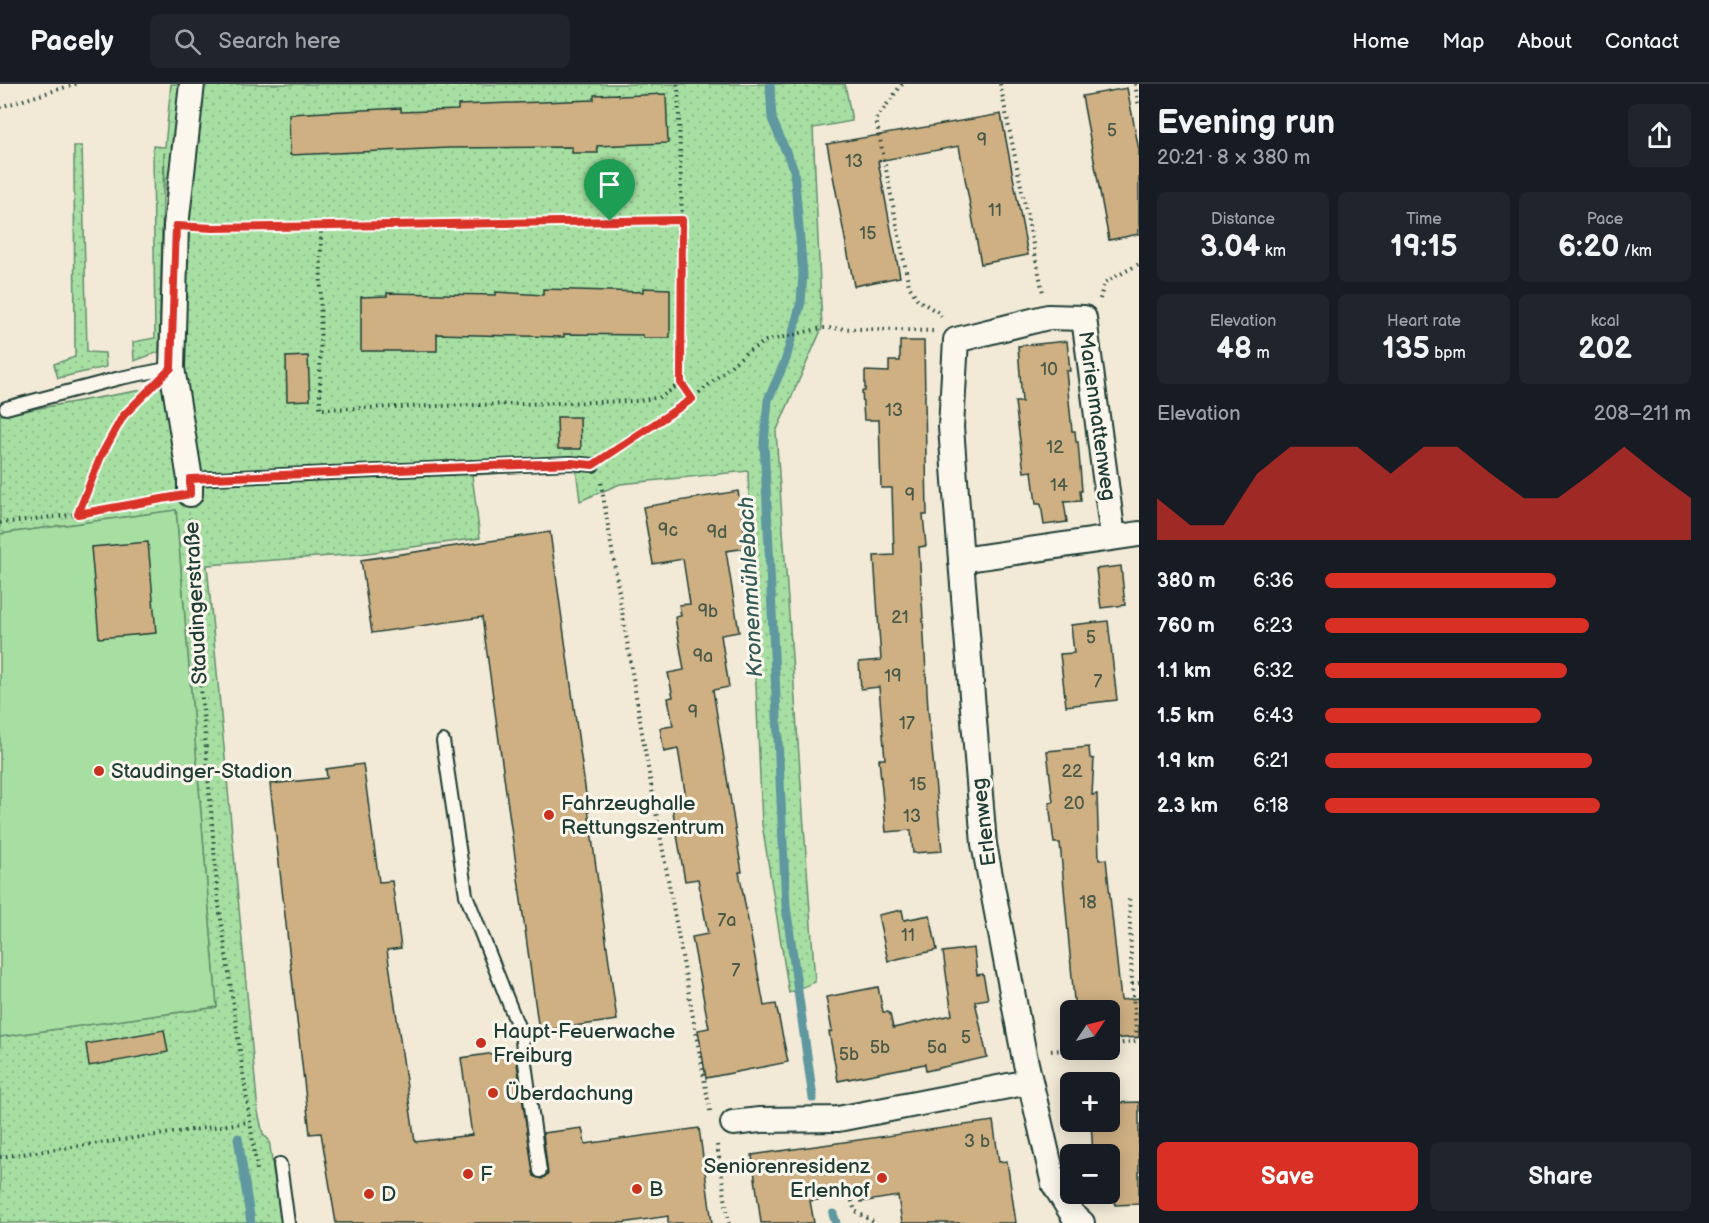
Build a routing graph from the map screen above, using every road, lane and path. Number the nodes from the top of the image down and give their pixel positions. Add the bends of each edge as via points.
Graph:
1 (76, 84) edge
2 (192, 84) edge
3 (678, 84) edge
4 (902, 84) edge
5 (1000, 84) edge
6 (1135, 84) edge
7 (0, 107) edge
8 (1139, 107) edge
9 (682, 220) junction
10 (176, 226) junction
11 (321, 226) junction
12 (1139, 264) edge
13 (1048, 317) junction
14 (1084, 318) junction
15 (956, 340) junction
16 (171, 368) junction
17 (681, 383) junction
18 (692, 399) junction
19 (6, 408) dead end
20 (593, 465) junction
21 (190, 486) junction
22 (78, 514) junction
23 (0, 523) edge
24 (1139, 534) edge
25 (1113, 537) junction
26 (961, 560) junction
27 (443, 741) dead end
28 (1129, 896) dead end
29 (1139, 983) edge
30 (1132, 984) junction
31 (1120, 1043) edge
32 (1029, 1082) junction
33 (720, 1126) junction
34 (0, 1157) edge
35 (280, 1164) dead end
36 (540, 1171) dead end
37 (850, 1195) dead end
38 (288, 1223) edge
39 (729, 1223) edge
40 (875, 1223) edge
41 (1082, 1223) edge

1 - 7 path
2 - 10 street
3 - 9 path
4 - 15 path via 876,119 909,286 918,300 939,313
5 - 13 path
6 - 8 path
9 - 11 path
9 - 17 path
10 - 11 path
10 - 16 street
11 - 17 path via 320,410 637,400 661,397
12 - 14 path via 1104,283 1102,296
13 - 14 street, Marienmattenweg
13 - 15 street, Marienmattenweg
14 - 25 street, Marienmattenweg
15 - 18 path via 938,331 822,328 774,338 747,352
15 - 26 street via 951,427
16 - 19 lane
16 - 21 street
16 - 22 path via 123,416 101,456
17 - 18 path
18 - 20 path
20 - 21 lane via 526,465
20 - 33 path via 601,483 646,757
21 - 22 path
21 - 34 path, Staudingerstraße via 218,898 249,1122
22 - 23 path
24 - 25 street
25 - 26 street
26 - 32 street, Erlenweg via 984,844
27 - 36 lane via 466,895 521,1034
28 - 30 path
29 - 30 path
30 - 31 path via 1137,1041
32 - 33 street via 838,1119 760,1120
32 - 41 street, Erlenweg via 1054,1184
33 - 39 path
35 - 38 lane
37 - 40 path via 855,1211

